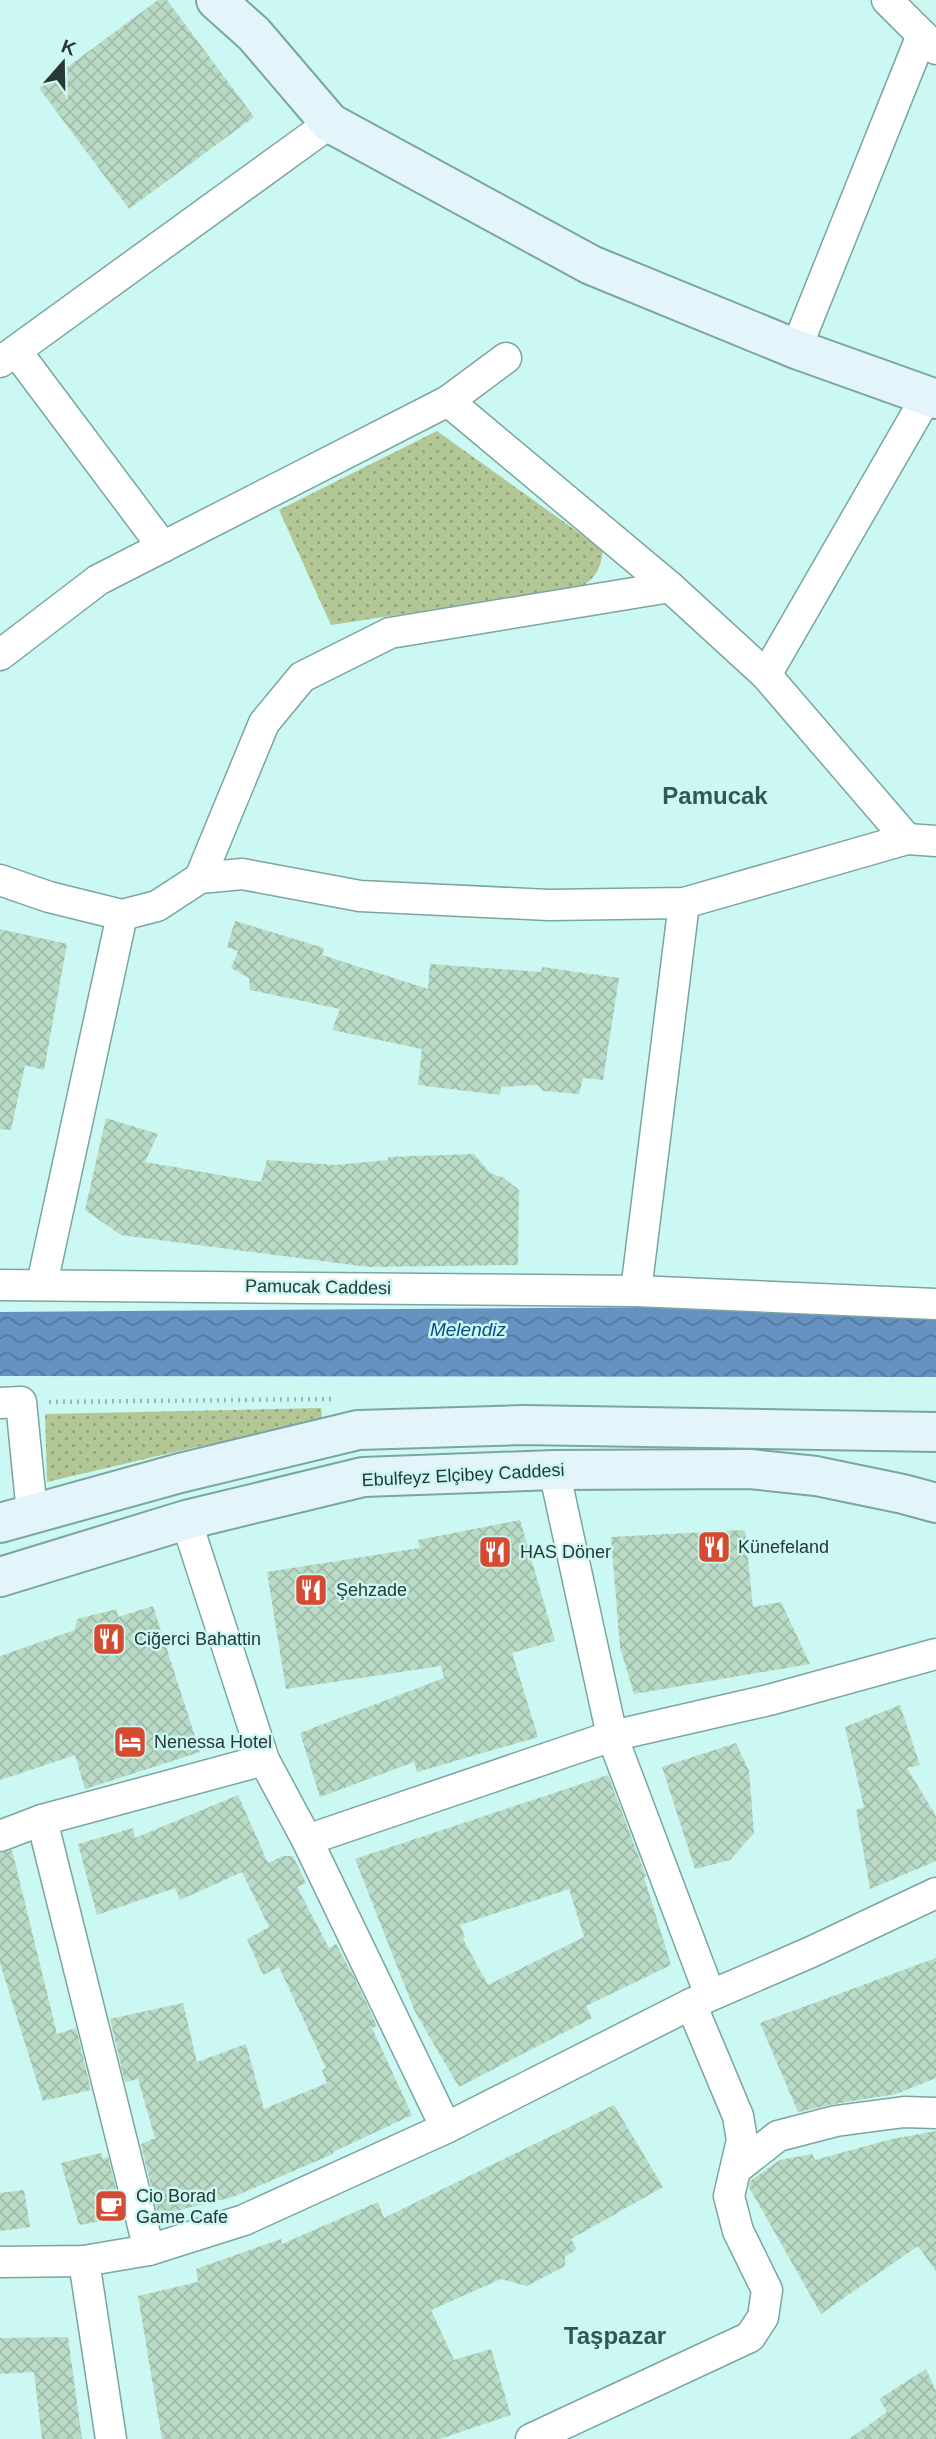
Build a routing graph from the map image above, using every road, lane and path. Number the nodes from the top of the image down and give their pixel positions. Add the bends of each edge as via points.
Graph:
1 (216, 0) edge
2 (887, 0) edge
3 (929, 42) edge
4 (330, 123) junction
5 (796, 349) junction
6 (8, 356) edge
7 (506, 358) dead end
8 (932, 397) edge
9 (449, 401) junction
10 (163, 547) junction
11 (670, 587) junction
12 (0, 655) edge
13 (766, 675) junction
14 (922, 840) edge
15 (200, 878) junction
16 (0, 880) edge
17 (684, 903) junction
18 (122, 915) junction
19 (42, 1284) junction
20 (0, 1285) edge
21 (636, 1291) junction
22 (936, 1304) edge
23 (10, 1402) edge
24 (358, 1430) junction
25 (936, 1433) edge
26 (554, 1470) junction
27 (936, 1503) edge
28 (16, 1518) edge
29 (186, 1520) junction
30 (0, 1577) edge
31 (936, 1654) edge
32 (612, 1736) junction
33 (264, 1760) junction
34 (42, 1820) junction
35 (0, 1836) edge
36 (307, 1840) junction
37 (936, 1893) edge
38 (701, 2000) junction
39 (936, 2113) edge
40 (446, 2128) junction
41 (736, 2169) junction
42 (149, 2250) junction
43 (84, 2261) junction
44 (0, 2262) edge
45 (111, 2439) edge
46 (531, 2439) edge

1 - 4 main road via 254,34
2 - 3 street
3 - 5 street
4 - 5 main road via 591,265
4 - 6 street
5 - 8 main road
6 - 10 street
7 - 9 street
8 - 13 street
9 - 10 street
9 - 11 street
10 - 12 street via 98,580
11 - 13 street
11 - 15 street via 390,633 302,677 264,723
13 - 14 street
14 - 17 street
15 - 17 street via 242,874 359,896 549,905
15 - 18 street via 157,906
16 - 18 street
17 - 21 street
18 - 19 street
19 - 20 street, Pamucak Caddesi
19 - 21 street, Pamucak Caddesi
21 - 22 street, Pamucak Caddesi
23 - 24 path via 336,1399
23 - 28 street
24 - 25 main road via 523,1425
24 - 28 main road
26 - 27 main road, Ebulfeyz Elçibey Caddesi via 750,1469 816,1476
26 - 29 main road, Ebulfeyz Elçibey Caddesi via 363,1477
26 - 32 street
29 - 30 main road, Ebulfeyz Elçibey Caddesi
29 - 33 street
31 - 32 street via 769,1700
32 - 36 street
32 - 38 street
33 - 34 street
33 - 36 street
34 - 35 street
34 - 42 street
36 - 40 street
37 - 38 street
38 - 40 street
38 - 41 street via 738,2116 742,2140
39 - 41 street via 904,2112 836,2121 778,2136
40 - 42 street via 244,2220
41 - 46 street via 729,2196 732,2208 738,2231 767,2290 763,2317 750,2337
42 - 43 street
43 - 44 street
43 - 45 street

